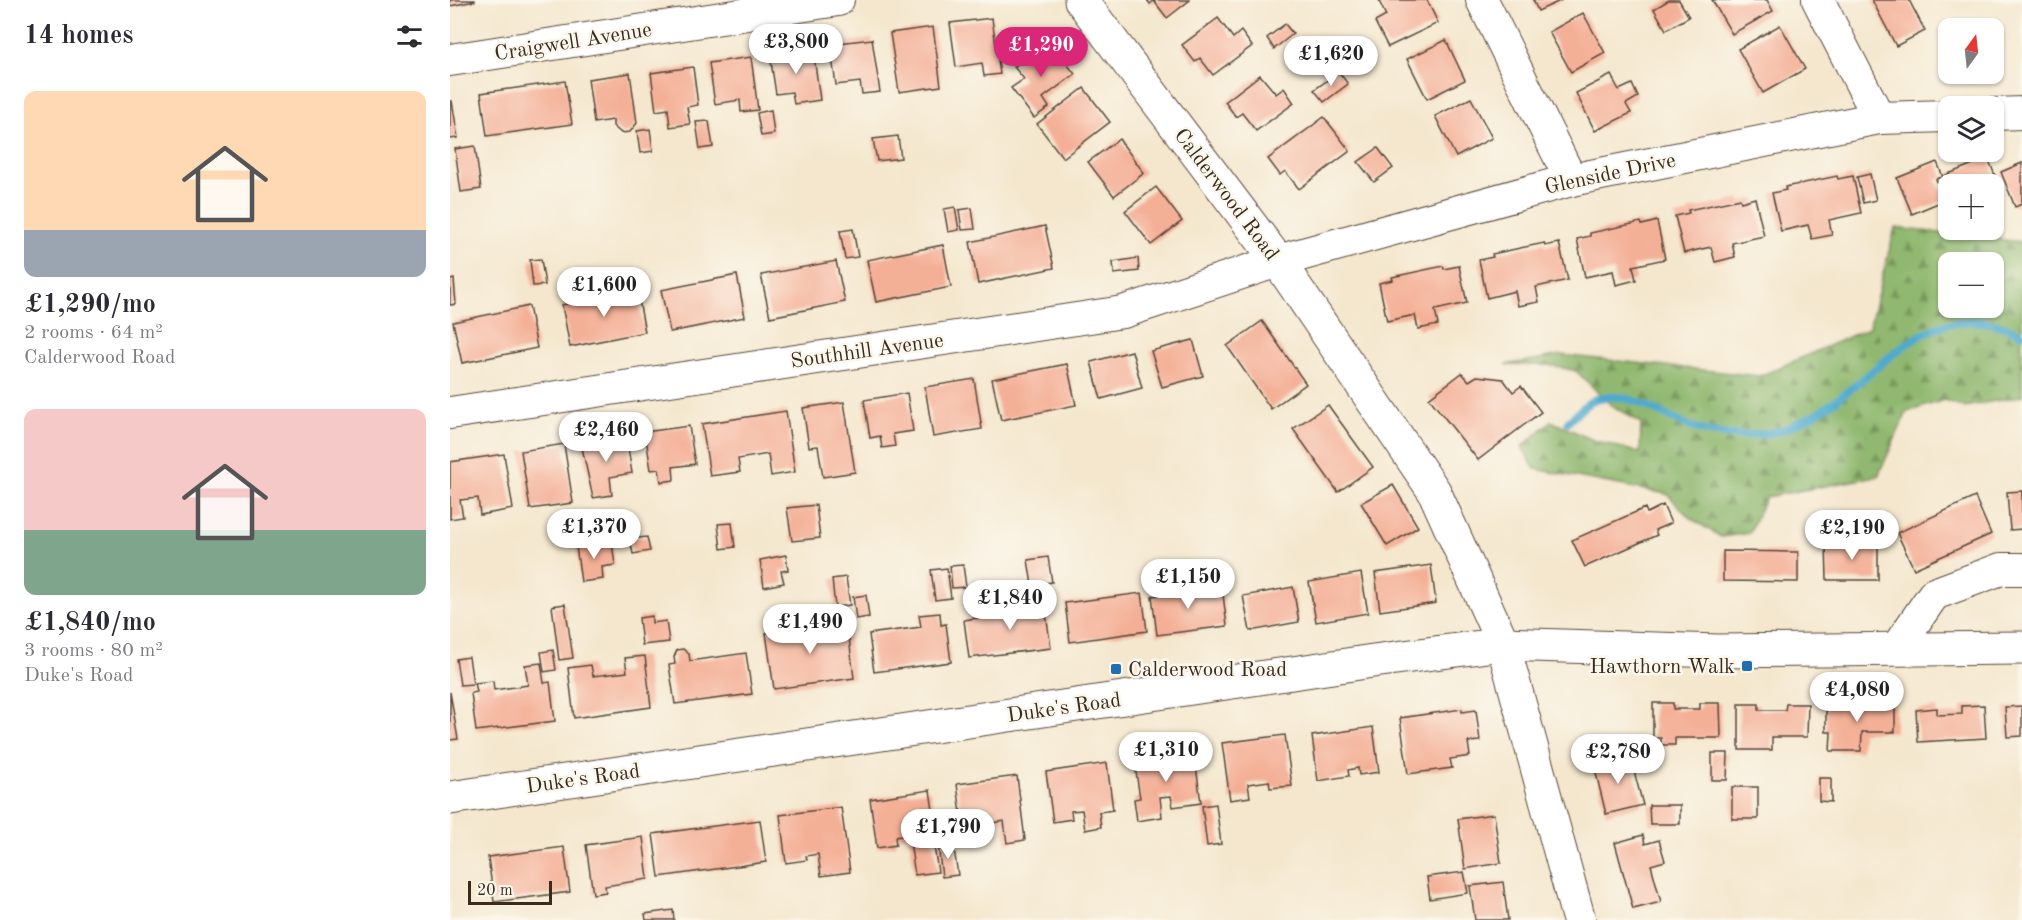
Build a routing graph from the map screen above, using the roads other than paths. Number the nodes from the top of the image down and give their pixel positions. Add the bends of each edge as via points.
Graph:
1 (838, 0) edge
2 (1081, 0) edge
3 (1482, 0) edge
4 (1818, 0) edge
5 (450, 60) edge
6 (2022, 113) edge
7 (2004, 114) edge
8 (1938, 116) edge
9 (1879, 118) junction
10 (1571, 180) junction
11 (1278, 261) junction
12 (450, 413) edge
13 (2022, 569) edge
14 (1503, 644) junction
15 (2022, 648) edge
16 (1896, 649) junction
17 (450, 798) edge
18 (1579, 920) edge

1 - 5 street, Craigwell Avenue
2 - 11 main road, Calderwood Road
3 - 10 street
4 - 9 street
6 - 7 street
8 - 9 street, Glenside Drive
9 - 10 street, Glenside Drive
10 - 11 street, Glenside Drive
11 - 12 street, Southhill Avenue via 1123,312
11 - 14 main road, Calderwood Road via 1434,491
13 - 16 street via 2001,569 1934,594
14 - 16 main road, Duke's Road via 1718,651
14 - 17 main road, Duke's Road
14 - 18 main road
15 - 16 main road, Duke's Road

